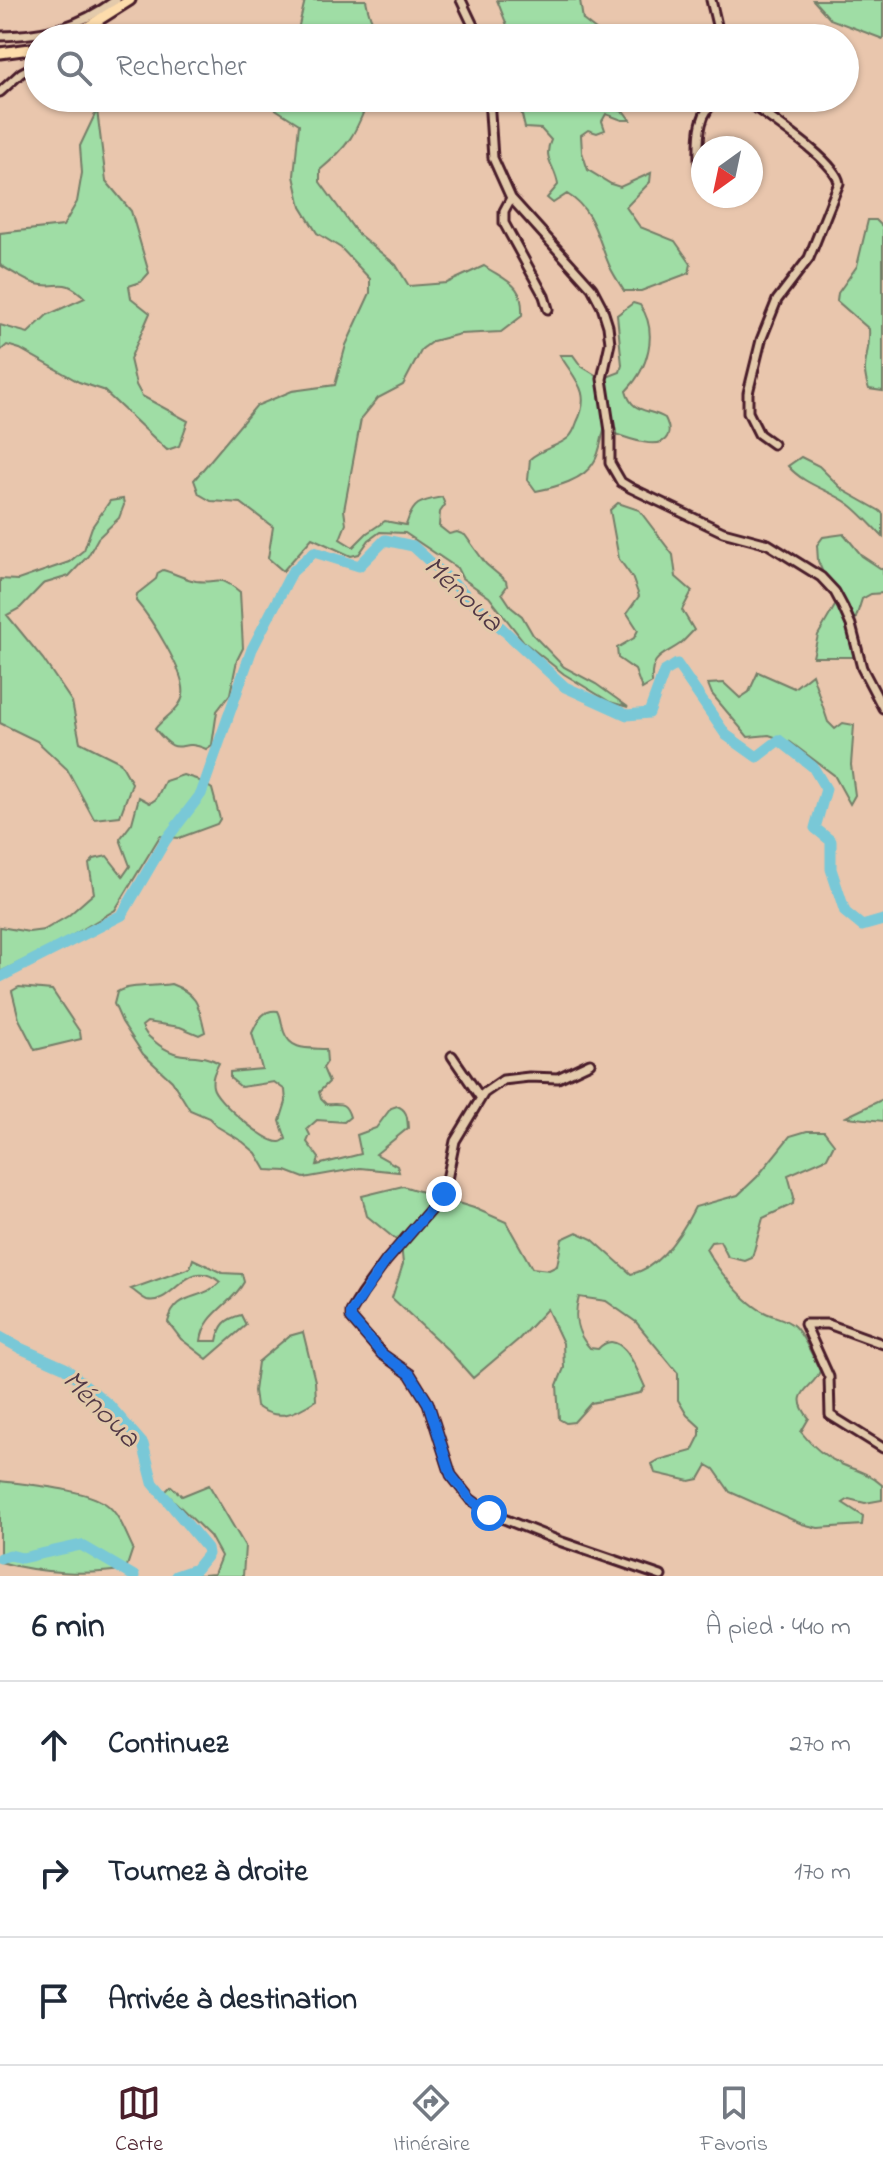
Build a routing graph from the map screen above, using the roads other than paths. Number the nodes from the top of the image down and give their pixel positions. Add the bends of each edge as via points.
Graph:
1 (116, 0) edge
2 (130, 0) edge
3 (461, 0) edge
4 (711, 0) edge
5 (76, 24) edge
6 (92, 24) edge
7 (472, 24) edge
8 (717, 24) edge
9 (24, 35) edge
10 (0, 36) edge
11 (24, 50) edge
12 (0, 53) edge
13 (24, 71) edge
14 (0, 92) edge
15 (490, 112) edge
16 (704, 112) edge
17 (762, 112) edge
18 (701, 136) edge
19 (511, 198) junction
20 (548, 309) dead end
21 (773, 444) dead end
22 (883, 708) edge
23 (452, 1056) dead end
24 (590, 1063) dead end
25 (480, 1097) junction
26 (883, 1344) edge
27 (883, 1448) edge
28 (661, 1576) edge

1 - 5 street
2 - 6 main road
3 - 7 street
4 - 8 street
9 - 10 street
11 - 12 main road
13 - 14 street
15 - 19 street via 493,158
16 - 18 street
17 - 21 street via 821,157 835,170 839,183 809,258 777,300 761,340 748,412 759,434
19 - 20 street via 504,223
19 - 22 street via 592,288 602,307 610,343 602,391 615,474 631,488 713,528 768,544 821,577 843,607 862,668
23 - 25 street
24 - 25 street via 558,1078 503,1080
25 - 28 street via 455,1141 445,1191 362,1294 351,1312 353,1322 382,1354 410,1374 428,1403 451,1475 470,1499 562,1542
26 - 27 street via 828,1324 805,1324 829,1377 830,1415

